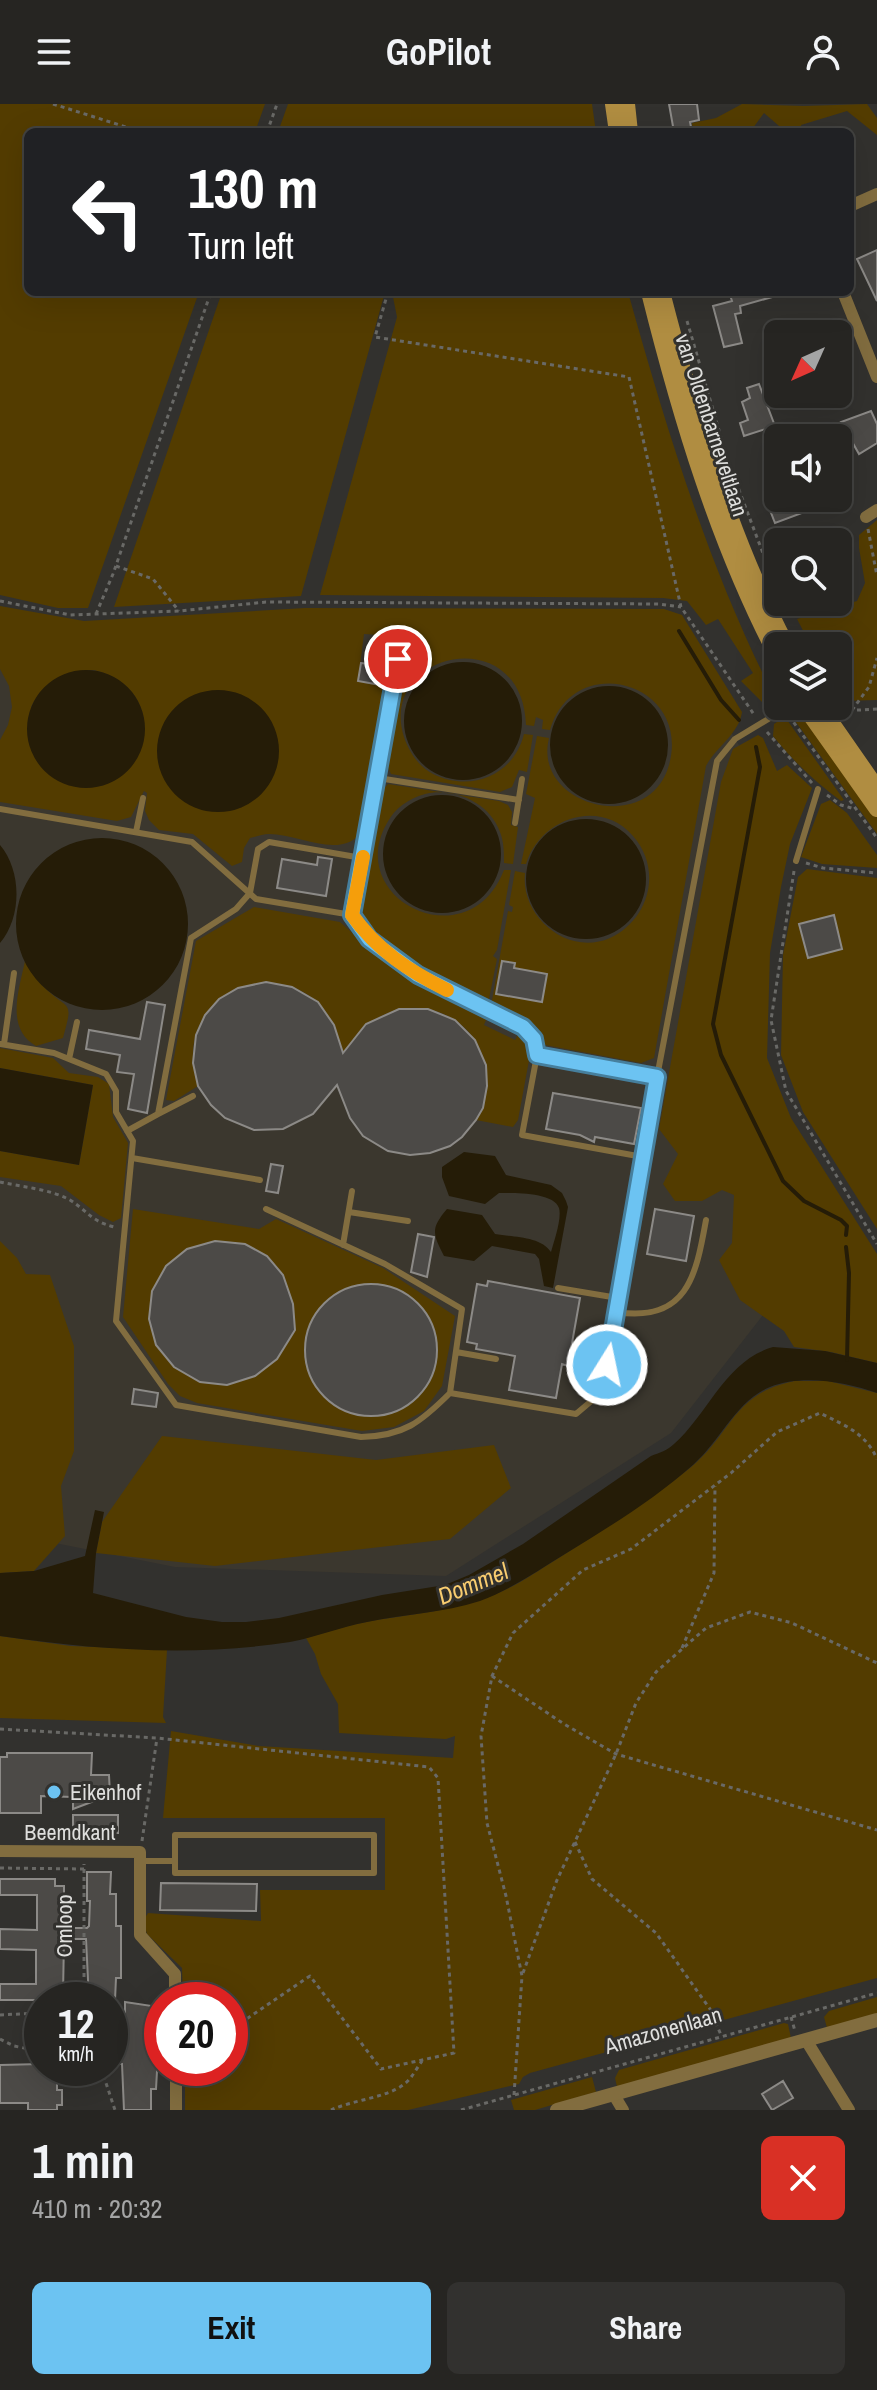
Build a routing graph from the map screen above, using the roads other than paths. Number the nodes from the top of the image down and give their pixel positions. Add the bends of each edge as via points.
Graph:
1 (613, 104) edge
2 (627, 104) edge
3 (616, 128) edge
4 (630, 128) edge
5 (877, 194) edge
6 (854, 204) edge
7 (650, 296) edge
8 (663, 296) edge
9 (845, 296) edge
10 (877, 377) edge
11 (766, 632) edge
12 (781, 632) edge
13 (398, 659) dead end
14 (764, 720) edge
15 (814, 720) edge
16 (830, 720) edge
17 (378, 778) junction
18 (522, 779) dead end
19 (877, 788) edge
20 (818, 789) road end
21 (143, 798) dead end
22 (519, 800) junction
23 (0, 809) edge
24 (877, 809) edge
25 (515, 823) dead end
26 (136, 832) junction
27 (362, 858) junction
28 (796, 861) road end
29 (250, 893) junction
30 (352, 915) junction
31 (14, 973) dead end
32 (77, 1022) dead end
33 (2, 1044) edge
34 (537, 1055) junction
35 (69, 1059) junction
36 (657, 1077) junction
37 (193, 1096) dead end
38 (158, 1114) junction
39 (127, 1131) junction
40 (643, 1157) junction
41 (132, 1158) junction
42 (260, 1180) dead end
43 (352, 1191) dead end
44 (266, 1209) dead end
45 (349, 1212) junction
46 (706, 1220) dead end
47 (408, 1221) dead end
48 (343, 1245) junction
49 (558, 1288) dead end
50 (618, 1298) junction
51 (616, 1312) junction
52 (456, 1352) junction
53 (496, 1359) dead end
54 (450, 1393) junction
55 (0, 1851) edge
56 (140, 1857) junction
57 (175, 1861) junction
58 (175, 1982) edge
59 (877, 2020) edge
60 (806, 2040) junction
61 (176, 2086) edge
62 (614, 2095) junction
63 (176, 2110) edge
64 (557, 2110) edge
65 (623, 2110) edge
66 (849, 2110) edge

1 - 3 main road
2 - 4 main road
5 - 6 street
7 - 11 main road, van Oldenbarneveltlaan via 692,444
8 - 12 main road, van Oldenbarneveltlaan via 704,442
9 - 10 street
13 - 17 lane
14 - 36 lane via 735,739 717,761
15 - 24 main road
16 - 19 main road
17 - 22 lane
17 - 27 lane
18 - 22 lane
20 - 28 lane
21 - 26 lane
22 - 25 lane
23 - 26 lane
26 - 29 lane via 192,842
27 - 29 lane via 269,842 258,849
27 - 30 lane
29 - 30 lane via 256,899
29 - 38 lane via 236,909 191,938
30 - 34 lane via 369,939 418,975 523,1027 534,1039
31 - 33 lane
32 - 35 lane
33 - 35 lane
34 - 36 lane
34 - 40 lane via 522,1135
35 - 39 lane via 106,1074
36 - 40 lane
37 - 38 lane
38 - 39 lane
39 - 41 lane via 133,1141
40 - 50 lane
41 - 42 lane
41 - 54 lane via 116,1321 176,1405 373,1437 407,1429
43 - 45 lane
44 - 48 lane
45 - 47 lane
45 - 48 lane
46 - 51 lane via 691,1284 652,1312
48 - 52 lane via 462,1309
49 - 50 lane
50 - 51 lane
51 - 54 lane via 602,1392 576,1414
52 - 53 lane
52 - 54 lane
55 - 56 street, Beemdkant
56 - 57 lane
56 - 58 street via 140,1935 175,1974
57 - 57 lane via 175,1873 374,1873 374,1835 175,1835
59 - 60 street
60 - 62 street
60 - 66 street
61 - 63 street
62 - 64 street
62 - 65 street

